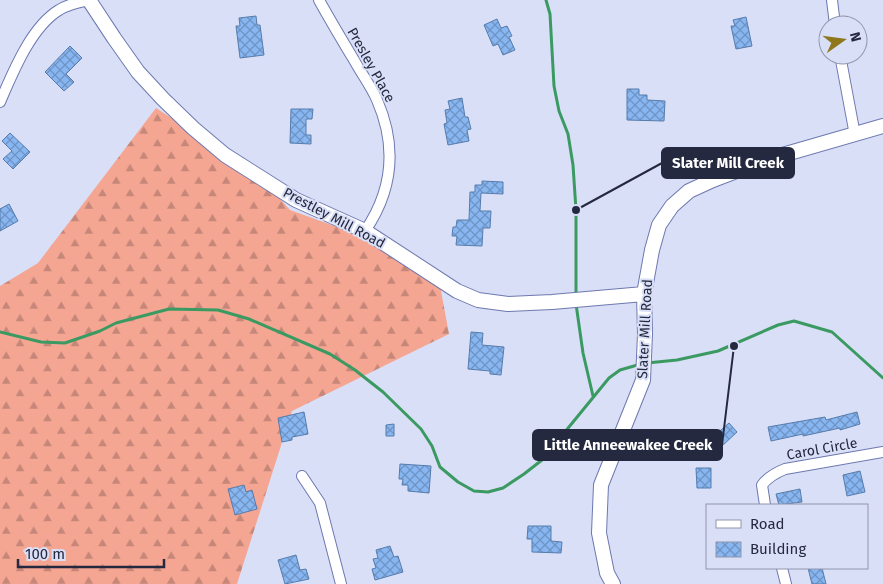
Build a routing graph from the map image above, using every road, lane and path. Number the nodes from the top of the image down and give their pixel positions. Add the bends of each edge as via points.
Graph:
1 (89, 0) edge
2 (319, 0) edge
3 (832, 0) edge
4 (834, 15) edge
5 (842, 65) edge
6 (0, 102) edge
7 (883, 126) edge
8 (855, 135) junction
9 (365, 231) junction
10 (644, 294) junction
11 (883, 452) edge
12 (302, 476) dead end
13 (765, 504) edge
14 (782, 569) edge
15 (341, 584) edge
16 (613, 584) edge
17 (786, 584) edge

1 - 6 street via 58,10 44,23 31,40
1 - 9 street, Prestley Mill Road via 138,72 192,128 226,155 296,200
2 - 9 street, Presley Place via 377,99 389,141 391,160 385,190
3 - 4 street
5 - 8 street
7 - 8 street, Slater Mill Road
8 - 10 street, Slater Mill Road via 765,160 689,192 672,206 659,225
9 - 10 street, Prestley Mill Road via 457,291 478,300 508,304
10 - 16 street, Slater Mill Road via 644,380 601,485 600,533 607,573
11 - 13 street, Carol Circle via 775,473 762,486
12 - 15 street via 320,503
14 - 17 street

